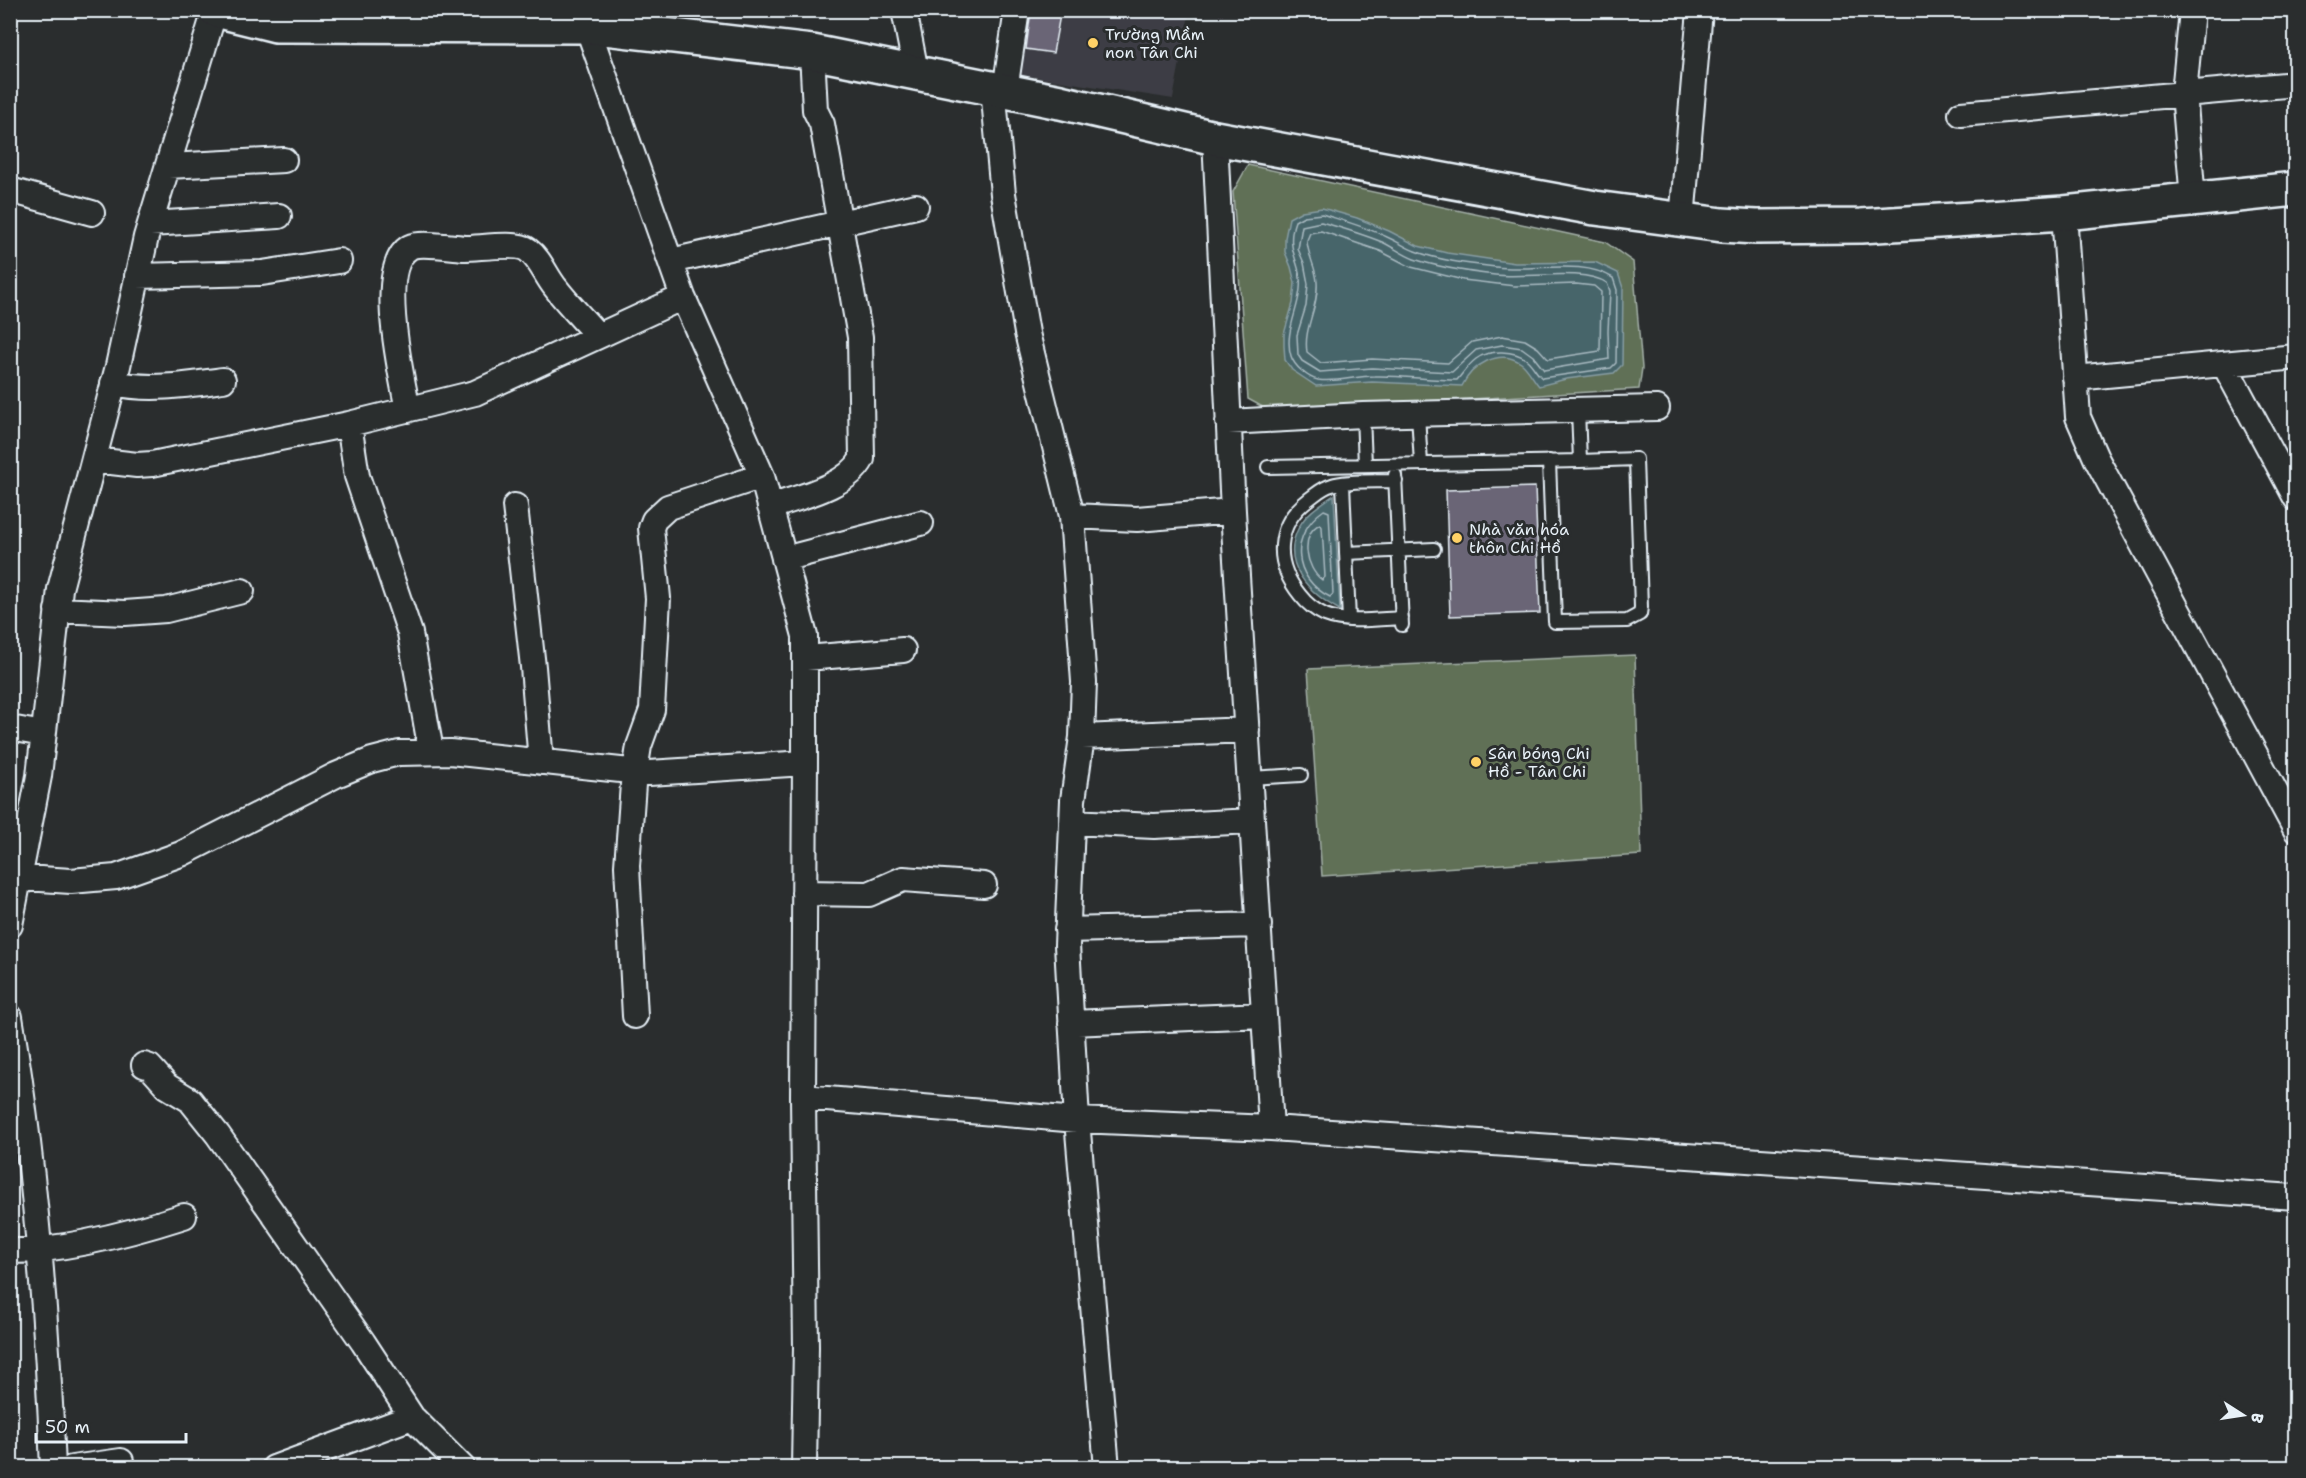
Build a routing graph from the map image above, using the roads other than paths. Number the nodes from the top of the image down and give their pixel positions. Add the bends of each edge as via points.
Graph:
1 (215, 10) edge
2 (904, 10) edge
3 (1017, 10) edge
4 (1700, 10) edge
5 (2192, 10) edge
6 (542, 18) edge
7 (587, 26) junction
8 (812, 52) junction
9 (916, 72) junction
10 (2295, 84) edge
11 (999, 89) junction
12 (2184, 93) junction
13 (1961, 114) dead end
14 (1215, 138) junction
15 (284, 160) dead end
16 (168, 166) junction
17 (2295, 189) edge
18 (10, 190) edge
19 (2193, 200) junction
20 (916, 206) dead end
21 (92, 213) dead end
22 (2064, 213) junction
23 (279, 216) dead end
24 (1682, 220) junction
25 (839, 223) junction
26 (150, 224) junction
27 (339, 261) dead end
28 (671, 261) junction
29 (138, 276) junction
30 (683, 297) junction
31 (597, 335) junction
32 (2295, 357) edge
33 (2224, 364) junction
34 (2075, 378) junction
35 (224, 380) dead end
36 (113, 383) junction
37 (1657, 408) dead end
38 (408, 410) junction
39 (1578, 410) junction
40 (1418, 414) junction
41 (1363, 415) junction
42 (1228, 422) junction
43 (349, 424) junction
44 (94, 460) junction
45 (1580, 460) junction
46 (1549, 461) junction
47 (1421, 464) junction
48 (1365, 465) junction
49 (1395, 465) junction
50 (1268, 467) dead end
51 (762, 476) junction
52 (1396, 481) junction
53 (1343, 484) junction
54 (2295, 498) edge
55 (515, 506) dead end
56 (770, 507) junction
57 (1233, 511) junction
58 (1072, 516) junction
59 (921, 523) dead end
60 (1434, 549) dead end
61 (1399, 551) junction
62 (1346, 553) junction
63 (784, 559) junction
64 (242, 591) dead end
65 (57, 610) junction
66 (1349, 620) junction
67 (903, 650) dead end
68 (806, 658) junction
69 (10, 728) edge
70 (1247, 730) junction
71 (44, 734) junction
72 (1082, 737) junction
73 (431, 751) junction
74 (540, 762) junction
75 (805, 763) junction
76 (635, 772) junction
77 (1301, 775) dead end
78 (1250, 778) junction
79 (1072, 822) junction
80 (1252, 822) junction
81 (2295, 830) edge
82 (16, 878) edge
83 (984, 885) dead end
84 (804, 893) junction
85 (10, 924) edge
86 (1259, 925) junction
87 (1068, 930) junction
88 (1264, 1015) junction
89 (635, 1016) dead end
90 (10, 1017) edge
91 (1071, 1023) junction
92 (144, 1065) dead end
93 (802, 1097) junction
94 (17, 1098) edge
95 (1077, 1119) junction
96 (1271, 1128) junction
97 (2295, 1197) edge
98 (184, 1216) dead end
99 (10, 1251) edge
100 (38, 1251) junction
101 (412, 1417) junction
102 (121, 1461) dead end
103 (53, 1467) edge
104 (72, 1467) edge
105 (274, 1467) edge
106 (463, 1467) edge
107 (804, 1467) edge
108 (1107, 1467) edge

1 - 6 street via 276,25
1 - 16 street
2 - 9 street
3 - 11 street
4 - 24 street
5 - 12 street
6 - 7 street
7 - 8 street
7 - 28 street
8 - 9 street
8 - 25 street via 815,110 822,124
9 - 11 street
10 - 12 street
11 - 14 street
11 - 58 street via 1003,194 1027,333
12 - 13 street
12 - 19 street
14 - 24 street via 1596,208
14 - 42 street
15 - 16 street
16 - 26 street
17 - 19 street
18 - 21 street
19 - 22 street
20 - 25 street
22 - 24 street via 1862,226 1722,225
22 - 34 street
23 - 26 street
25 - 28 street
25 - 56 street via 860,337 862,459 858,467 835,483
26 - 29 street
27 - 29 street via 262,273
28 - 30 street
29 - 36 street
30 - 31 street
30 - 51 street
31 - 38 street via 475,393
31 - 38 street via 522,247 411,247 403,255 392,291
32 - 33 street
33 - 34 street
33 - 54 street
34 - 81 street via 2078,417 2087,441
35 - 36 street via 176,387
36 - 44 street
37 - 39 street
38 - 43 street
39 - 40 street
39 - 45 lane
40 - 41 street
40 - 47 lane
41 - 42 street
41 - 48 lane
42 - 57 street
43 - 44 street via 152,464
43 - 73 street via 357,476 410,633
44 - 65 street
45 - 46 lane
45 - 46 lane via 1636,459 1641,607 1634,619 1555,622
46 - 47 lane
47 - 49 lane
48 - 49 lane
48 - 50 lane
49 - 52 lane
51 - 56 street
51 - 76 street via 668,507 654,520 651,528 658,598 652,710 639,746
52 - 53 lane
52 - 61 lane
53 - 62 lane
53 - 66 lane via 1319,491 1292,516 1281,555 1286,575 1308,605 1325,615
55 - 74 street
56 - 63 street
57 - 58 street via 1137,519
57 - 70 street
58 - 72 street via 1084,682
59 - 63 street
60 - 61 lane
61 - 62 lane
61 - 66 lane via 1402,622
62 - 66 lane
63 - 68 street via 805,636
64 - 65 street via 166,610
65 - 71 street
67 - 68 street
68 - 75 street
69 - 71 street
70 - 72 street
70 - 78 street
71 - 82 street via 39,776
72 - 79 street
73 - 74 street
73 - 82 street via 399,753 363,764 180,854 116,878
74 - 76 street
75 - 76 street
75 - 84 street
76 - 89 street via 627,866
77 - 78 lane
78 - 80 street
79 - 80 street via 1154,826
79 - 87 street
80 - 86 street
82 - 85 street
83 - 84 street via 903,879 869,894
84 - 93 street
86 - 87 street
86 - 88 street
87 - 91 street
88 - 91 street
88 - 96 street
90 - 94 street
91 - 95 street
92 - 101 street via 189,1100 218,1136
93 - 95 street
93 - 107 street
94 - 100 street
95 - 96 street
95 - 108 street
96 - 97 street
98 - 100 street
99 - 100 street
100 - 103 street
101 - 105 street
101 - 106 street
102 - 104 street

